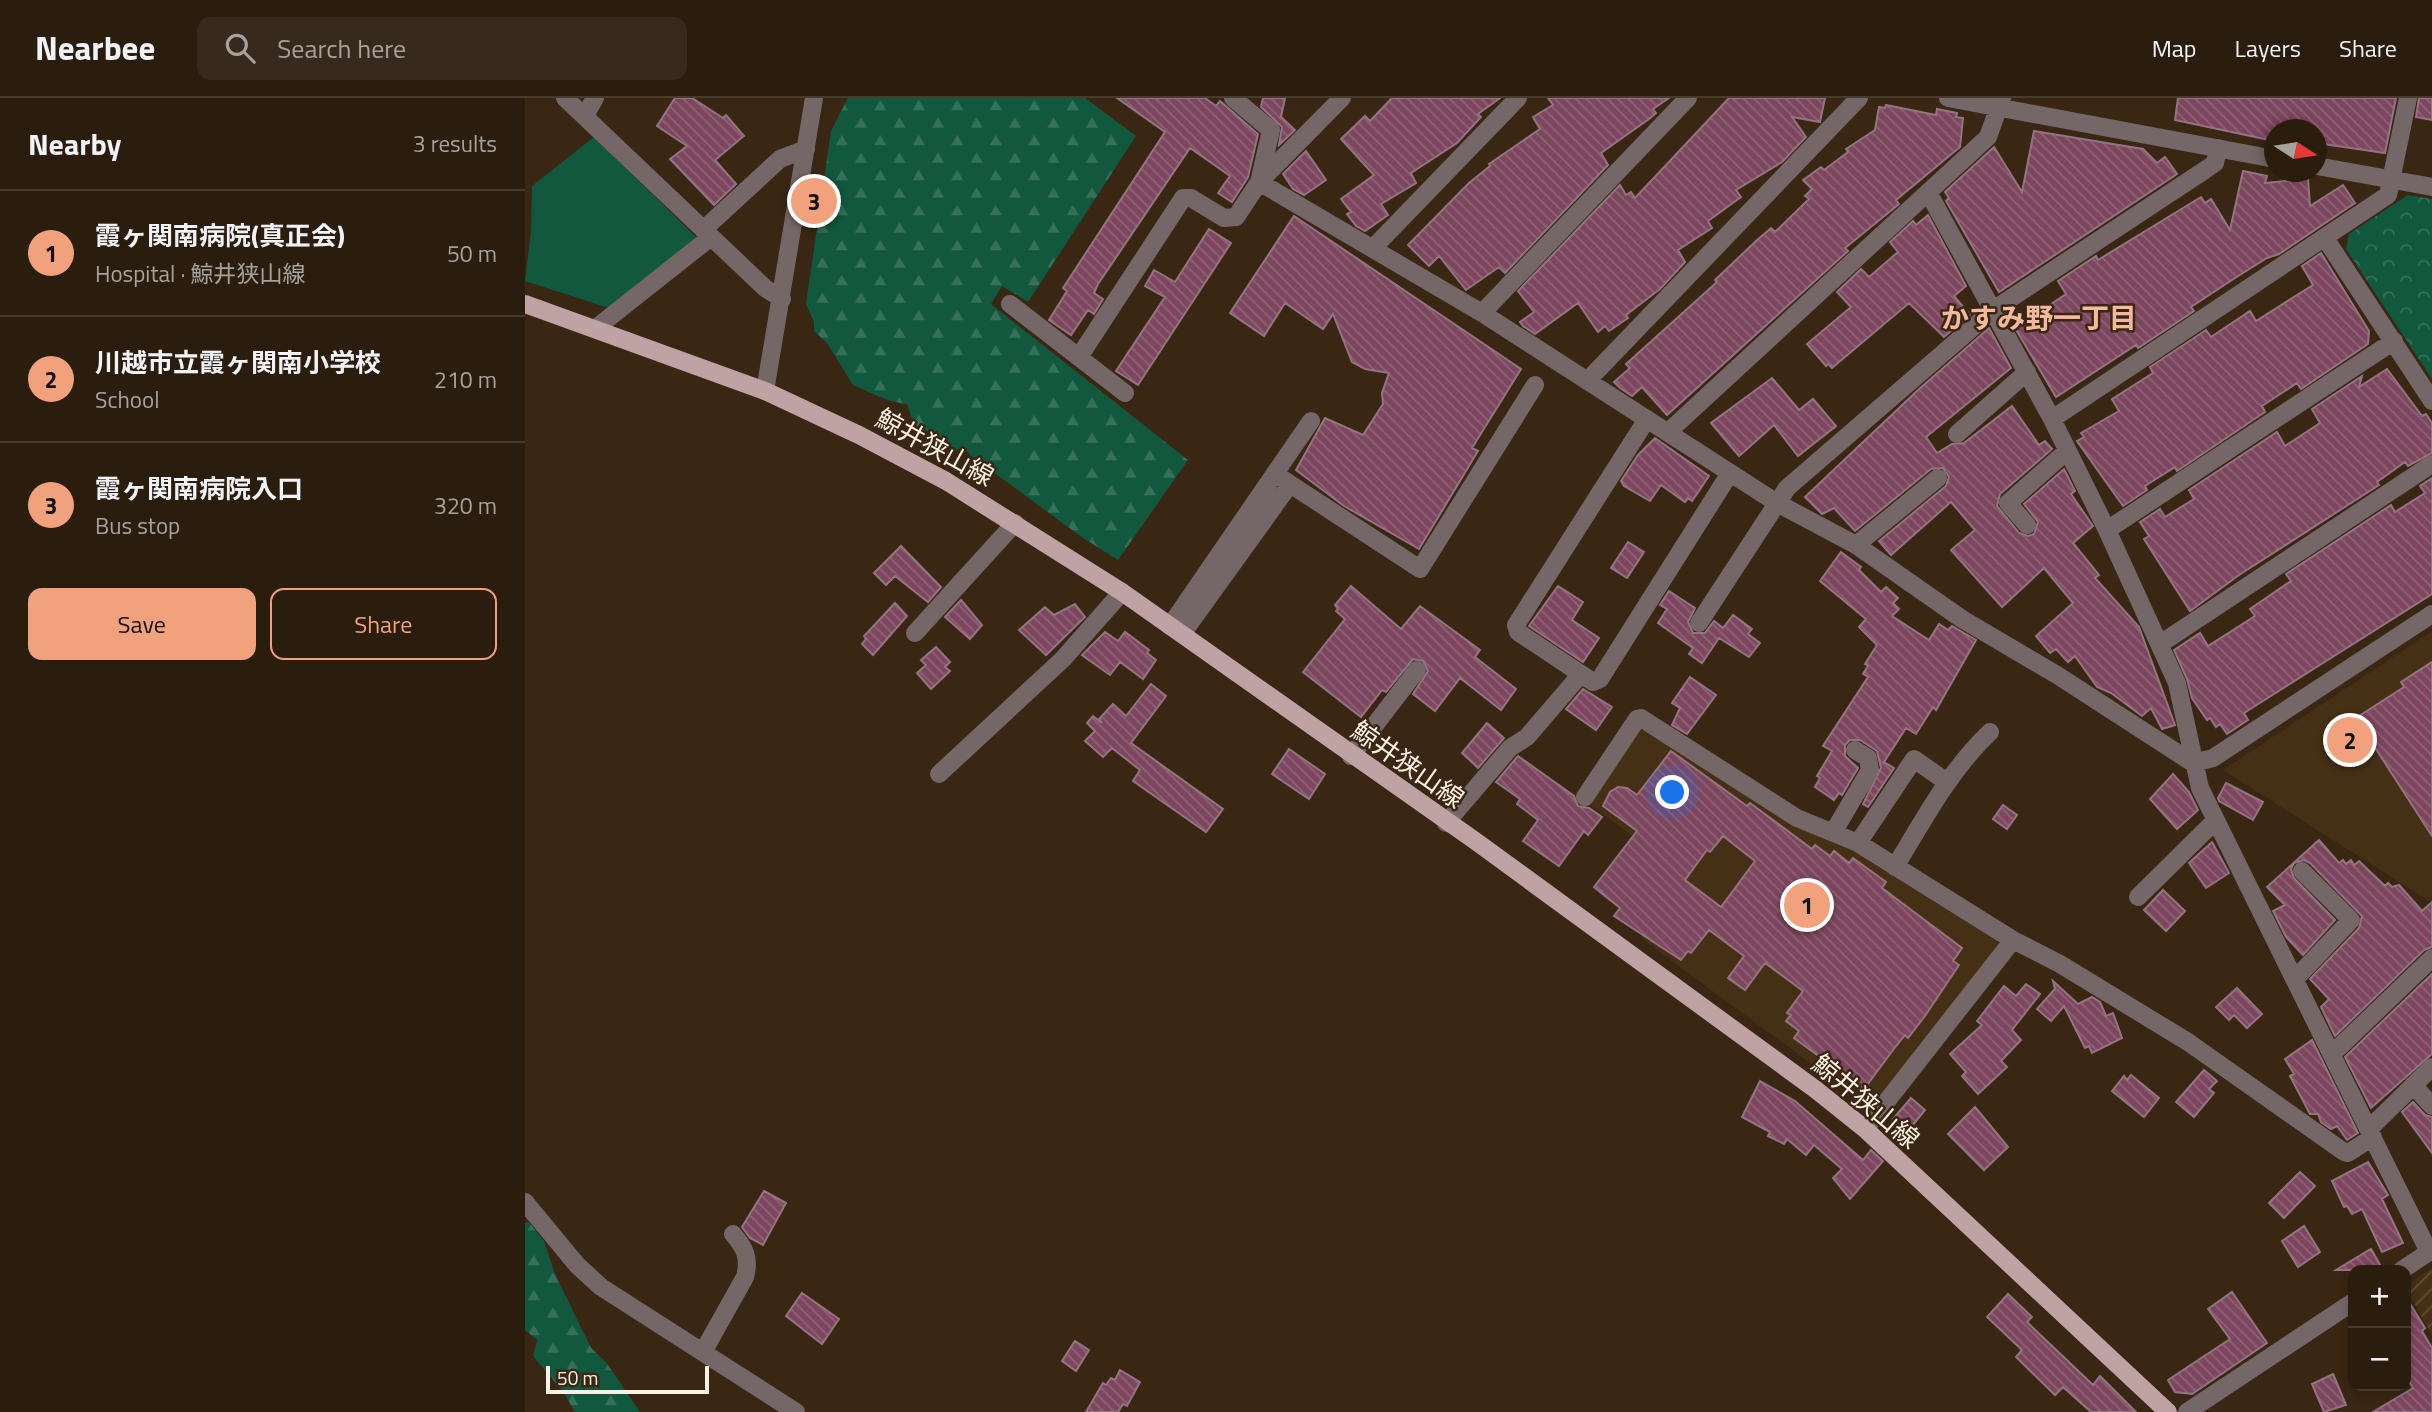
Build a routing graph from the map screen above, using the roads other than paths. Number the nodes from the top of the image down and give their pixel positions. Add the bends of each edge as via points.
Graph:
1 (565, 98) edge
2 (595, 98) edge
3 (814, 98) edge
4 (1233, 98) edge
5 (1342, 98) edge
6 (1518, 98) edge
7 (1688, 98) edge
8 (1859, 98) edge
9 (1948, 98) edge
10 (2408, 98) edge
11 (2002, 103) edge
12 (585, 116) junction
13 (2218, 148) junction
14 (806, 149) junction
15 (2264, 157) edge
16 (2327, 168) edge
17 (2391, 180) junction
18 (1259, 182) junction
19 (2432, 187) edge
20 (1928, 192) junction
21 (707, 233) junction
22 (2325, 238) junction
23 (1374, 247) junction
24 (782, 299) junction
25 (525, 304) edge
26 (1010, 304) dead end
27 (1993, 310) junction
28 (1482, 313) junction
29 (596, 328) junction
30 (2394, 341) junction
31 (1079, 357) junction
32 (2027, 372) junction
33 (1588, 380) junction
34 (1535, 385) dead end
35 (765, 391) junction
36 (1125, 393) dead end
37 (2432, 401) edge
38 (1647, 419) junction
39 (2052, 419) junction
40 (1311, 421) dead end
41 (1668, 432) junction
42 (1957, 434) dead end
43 (2067, 451) junction
44 (2432, 464) edge
45 (1275, 473) junction
46 (1730, 473) junction
47 (1938, 478) dead end
48 (1290, 484) junction
49 (1777, 503) junction
50 (1015, 523) junction
51 (2027, 525) dead end
52 (2107, 530) junction
53 (1856, 545) junction
54 (1122, 592) junction
55 (2432, 614) edge
56 (1699, 623) dead end
57 (1176, 630) junction
58 (915, 633) dead end
59 (2161, 644) junction
60 (1417, 670) dead end
61 (1581, 674) junction
62 (1990, 732) dead end
63 (1856, 750) dead end
64 (1351, 756) junction
65 (2193, 763) junction
66 (939, 774) dead end
67 (1947, 782) junction
68 (1585, 797) dead end
69 (2215, 821) junction
70 (1446, 823) junction
71 (1834, 831) junction
72 (1858, 843) junction
73 (1895, 867) junction
74 (2302, 871) dead end
75 (2138, 897) dead end
76 (2013, 940) junction
77 (2432, 958) edge
78 (2296, 978) junction
79 (2332, 1054) junction
80 (2432, 1067) edge
81 (2413, 1085) junction
82 (2432, 1105) edge
83 (1865, 1129) junction
84 (2371, 1133) junction
85 (525, 1202) edge
86 (733, 1234) dead end
87 (2431, 1251) edge
88 (2410, 1265) edge
89 (2348, 1305) edge
90 (703, 1352) junction
91 (796, 1412) edge
92 (2168, 1412) edge
93 (2187, 1412) edge

1 - 12 street
2 - 12 street
3 - 14 street
4 - 18 street via 1271,130
5 - 18 street
6 - 23 street
7 - 28 street
8 - 33 street
9 - 11 street
10 - 17 street
11 - 13 street
11 - 20 street via 1988,137
12 - 21 street
13 - 15 street
13 - 27 street via 2214,163 2205,170
14 - 21 street via 780,159
14 - 24 street
16 - 17 street
17 - 19 street
17 - 22 street via 2388,195
18 - 23 street
18 - 31 street via 1235,217 1224,219 1191,198 1182,198
20 - 27 street
20 - 41 street
21 - 24 street
21 - 29 street
22 - 30 street
22 - 39 street
23 - 28 street
24 - 35 street
25 - 29 main road, 鯨井狭山線
26 - 31 street
27 - 32 street
27 - 49 street via 1787,488
28 - 33 street
29 - 35 main road, 鯨井狭山線
30 - 37 street
30 - 52 street
31 - 36 street
32 - 39 street
32 - 42 street
33 - 38 street
34 - 48 street via 1420,569
35 - 50 main road, 鯨井狭山線 via 947,481
38 - 41 street
38 - 61 street via 1516,625 1518,632
39 - 43 street
40 - 45 street
41 - 46 street
43 - 51 street via 2008,503
43 - 52 street
44 - 59 street
45 - 48 street
45 - 57 street
46 - 49 street
46 - 61 street via 1600,679 1593,682
47 - 53 street
48 - 57 street
49 - 53 street
49 - 56 street
50 - 54 main road, 鯨井狭山線
50 - 58 street
52 - 59 street
53 - 65 street via 1962,619
54 - 57 main road, 鯨井狭山線
54 - 66 street via 1063,659
55 - 65 street via 2213,758
57 - 64 main road, 鯨井狭山線
59 - 65 street via 2185,709
60 - 64 street
61 - 70 street
62 - 67 street
63 - 71 street via 1868,758 1870,770
64 - 70 main road, 鯨井狭山線
65 - 69 street
67 - 72 street via 1914,759
67 - 73 street
68 - 71 street via 1641,718 1797,818
69 - 75 street
69 - 78 street
70 - 83 main road, 鯨井狭山線
71 - 72 street
72 - 73 street
73 - 76 street
74 - 78 street via 2351,920
76 - 83 street
76 - 84 street via 2188,1042 2344,1152
77 - 79 street
78 - 79 street
79 - 84 street
80 - 81 street
81 - 82 street
81 - 84 street
83 - 92 main road, 鯨井狭山線
84 - 87 street
85 - 90 street via 601,1287
86 - 90 street via 744,1248 745,1276
87 - 88 street
89 - 93 street
90 - 91 street

